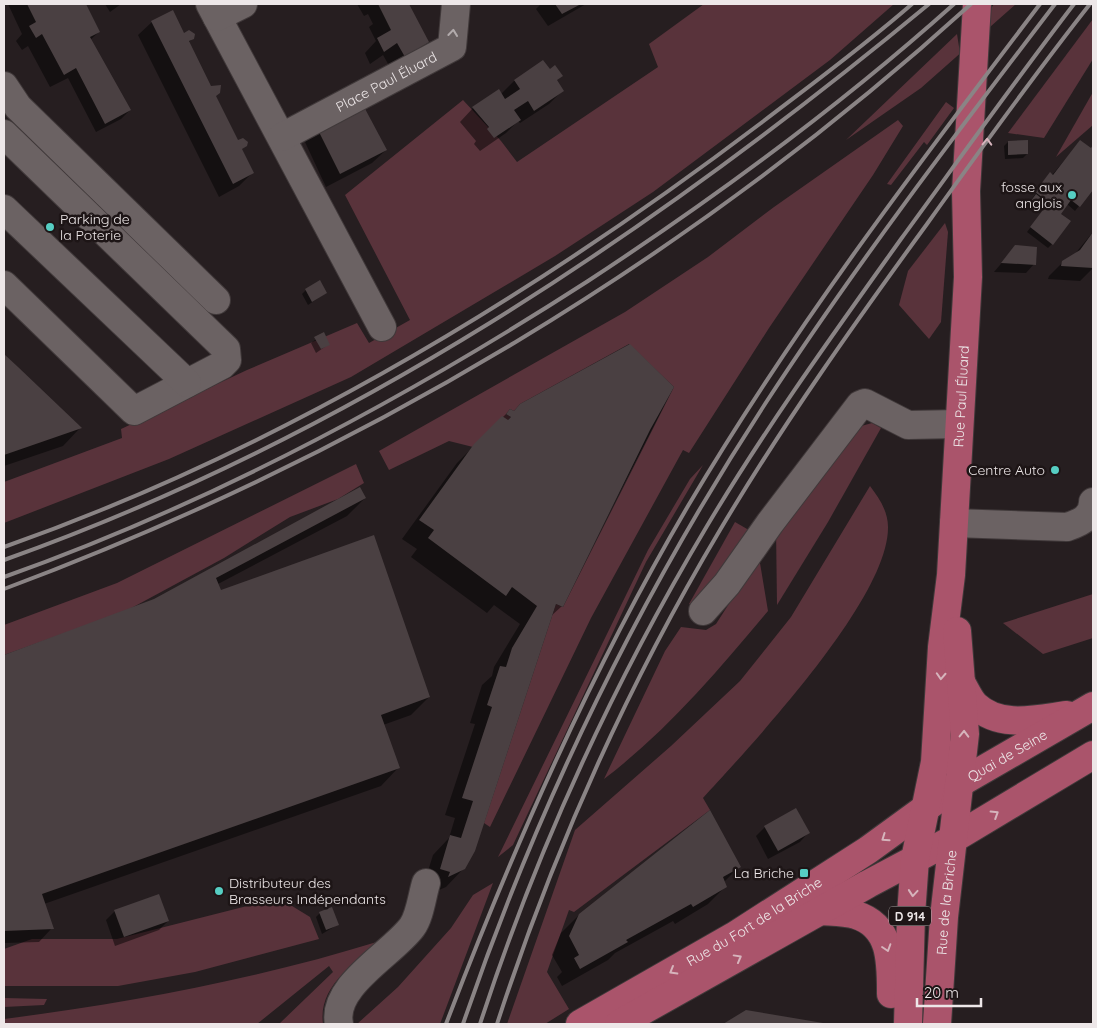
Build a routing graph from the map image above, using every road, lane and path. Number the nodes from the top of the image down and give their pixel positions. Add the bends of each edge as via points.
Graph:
1 (243, 4) edge
2 (456, 4) edge
3 (977, 4) edge
4 (993, 4) edge
5 (213, 11) edge
6 (4, 86) edge
7 (4, 134) edge
8 (282, 137) junction
9 (4, 209) edge
10 (968, 277) junction
11 (4, 285) edge
12 (216, 300) dead end
13 (382, 327) dead end
14 (187, 383) junction
15 (959, 424) junction
16 (1093, 502) edge
17 (954, 522) junction
18 (951, 575) junction
19 (704, 612) dead end
20 (962, 684) junction
21 (1086, 710) edge
22 (1093, 754) edge
23 (960, 783) junction
24 (925, 810) junction
25 (953, 839) junction
26 (916, 859) junction
27 (426, 883) dead end
28 (820, 911) junction
29 (339, 1024) edge
30 (580, 1024) edge
31 (619, 1024) edge
32 (897, 1024) edge
33 (908, 1024) edge
34 (938, 1024) edge

1 - 5 lane
8 -> 2 lane, Place Paul Éluard via 452,47
3 - 10 main road, Rue Paul Éluard via 966,191
10 -> 4 main road, Rue Paul Éluard via 986,164
5 - 8 lane
6 - 12 lane via 18,107
7 - 14 lane via 226,349 227,360 222,365
8 - 13 lane
9 - 14 lane
10 - 15 main road, Rue Paul Éluard
11 - 14 lane via 134,411
15 - 17 main road, Rue Paul Éluard
15 - 19 lane via 908,425 865,403 860,405
16 - 17 lane via 1087,518 1067,527
17 - 18 main road, Rue Paul Éluard
18 - 20 main road, Rue Paul Éluard
18 -> 24 main road, Rue Paul Éluard via 942,647 938,734
20 - 21 main road via 975,705 1015,722
23 -> 20 main road, Rue Paul Éluard via 964,734
21 - 23 main road, Quai de Seine
25 -> 22 main road
23 - 24 main road, Quai de Seine
23 - 25 main road, Rue Paul Éluard
24 - 26 main road, D 914
24 -> 30 main road, Rue du Fort de la Briche via 734,936
25 - 26 main road, Rue du Fort de la Briche
25 - 34 main road, Rue de la Briche / D 914 via 944,917
26 - 28 main road, Rue du Fort de la Briche
26 -> 33 main road, D 914 via 910,915
27 - 29 lane via 413,926 344,993 337,1016
31 -> 28 main road, Rue du Fort de la Briche
28 -> 32 main road via 854,914 880,929 892,962 891,999

